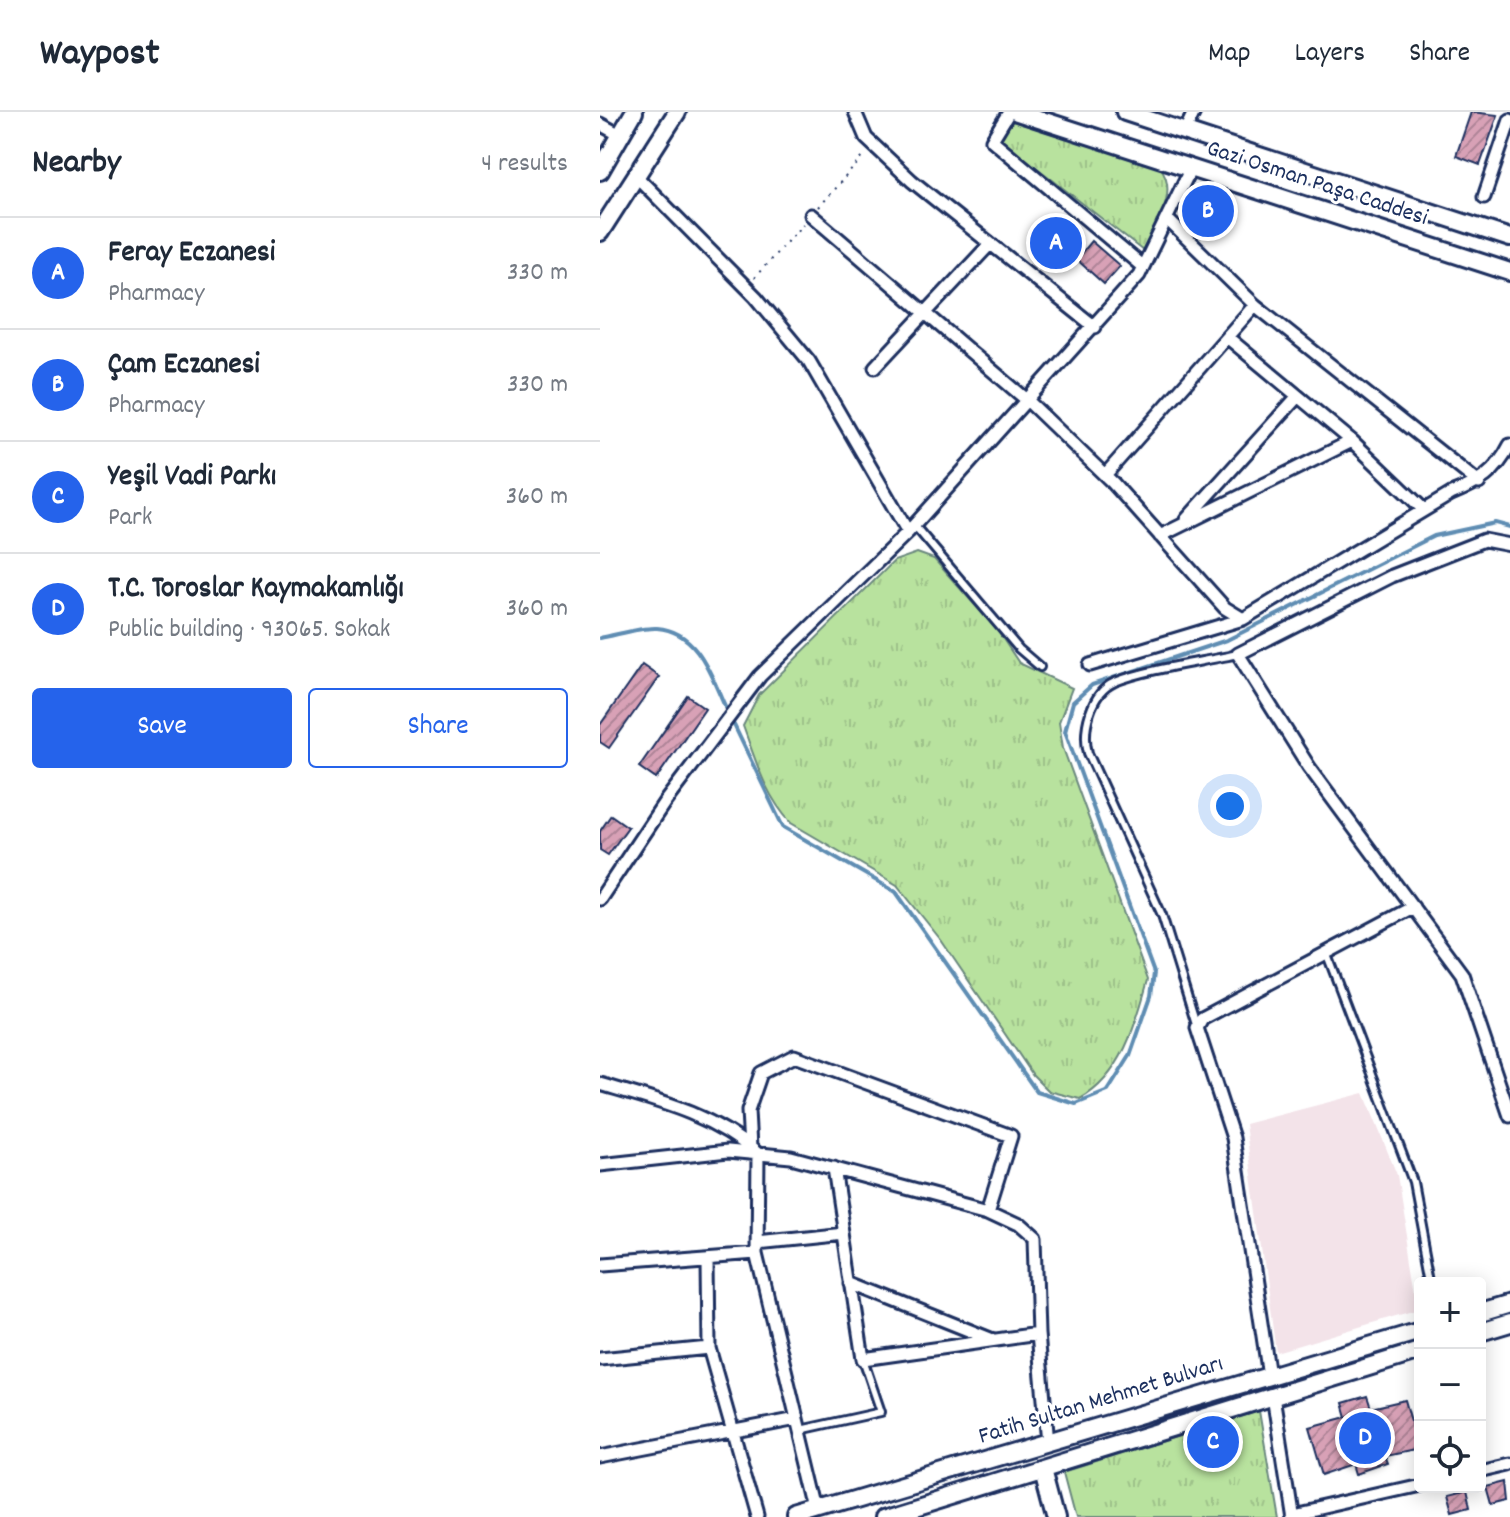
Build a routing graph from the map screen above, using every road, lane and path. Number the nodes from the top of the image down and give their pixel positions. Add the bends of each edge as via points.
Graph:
1 (634, 112) edge
2 (677, 112) edge
3 (855, 112) edge
4 (1009, 112) edge
5 (1017, 112) edge
6 (1125, 112) edge
7 (1194, 112) edge
8 (1510, 120) edge
9 (600, 124) edge
10 (1185, 131) junction
11 (622, 136) junction
12 (1191, 168) junction
13 (600, 171) edge
14 (637, 177) junction
15 (1484, 197) dead end
16 (811, 215) dead end
17 (1167, 219) junction
18 (600, 232) edge
19 (1510, 238) edge
20 (990, 244) junction
21 (1143, 267) junction
22 (1510, 272) edge
23 (1255, 305) junction
24 (925, 313) junction
25 (1095, 327) junction
26 (1227, 337) junction
27 (875, 367) dead end
28 (1298, 396) junction
29 (1028, 401) junction
30 (1352, 441) junction
31 (1510, 445) edge
32 (1105, 475) junction
33 (1479, 483) junction
34 (1424, 510) junction
35 (1180, 526) junction
36 (911, 528) junction
37 (1160, 536) junction
38 (1510, 545) edge
39 (1243, 619) junction
40 (1238, 654) junction
41 (1090, 665) dead end
42 (1040, 667) dead end
43 (600, 899) edge
44 (1413, 907) junction
45 (1326, 952) junction
46 (1197, 1028) junction
47 (600, 1084) edge
48 (1510, 1116) edge
49 (753, 1151) junction
50 (600, 1165) edge
51 (834, 1168) junction
52 (988, 1210) junction
53 (844, 1233) junction
54 (757, 1247) junction
55 (708, 1258) junction
56 (600, 1265) edge
57 (1431, 1277) edge
58 (851, 1283) junction
59 (1510, 1304) edge
60 (1486, 1311) edge
61 (1510, 1323) edge
62 (1486, 1330) edge
63 (1414, 1333) edge
64 (1038, 1334) junction
65 (994, 1340) junction
66 (709, 1348) junction
67 (1414, 1353) edge
68 (600, 1359) edge
69 (863, 1359) junction
70 (1269, 1376) junction
71 (1273, 1396) junction
72 (798, 1424) junction
73 (733, 1432) junction
74 (1048, 1443) junction
75 (600, 1457) edge
76 (1510, 1464) edge
77 (1043, 1468) junction
78 (1486, 1470) edge
79 (1414, 1486) edge
80 (819, 1510) junction
81 (1292, 1516) edge
82 (757, 1517) edge
83 (796, 1517) edge
84 (883, 1517) edge
85 (1056, 1517) edge

1 - 11 street
2 - 14 street
3 - 20 street via 866,138
4 - 21 street via 992,140
5 - 12 street, Gazi Osman Paşa Caddesi
6 - 10 street, Gazi Osman Paşa Caddesi
7 - 10 street
8 - 15 street
9 - 11 street
10 - 19 street, Gazi Osman Paşa Caddesi
11 - 13 street
12 - 17 street
12 - 22 street, Gazi Osman Paşa Caddesi
14 - 18 street
14 - 36 street via 756,297 809,361
16 - 24 street
17 - 21 street
17 - 23 street
20 - 24 street
20 - 25 street
21 - 25 street
23 - 26 street
23 - 33 street
24 - 27 street
24 - 29 street
25 - 29 street
26 - 28 street
26 - 32 street
28 - 30 street
28 - 35 street
29 - 32 street
29 - 36 street
30 - 34 street
30 - 35 street
31 - 33 street via 1499,467
32 - 37 street
33 - 34 street
34 - 39 street
35 - 37 street
36 - 42 lane
36 - 43 street via 760,676
37 - 39 street via 1225,608
38 - 40 street via 1484,540 1392,576
39 - 41 street
40 - 44 street via 1309,767
40 - 46 lane via 1113,683 1089,715 1083,735 1162,915
44 - 45 street
44 - 48 street via 1462,974
45 - 46 street via 1202,1019
45 - 57 lane via 1413,1182
46 - 70 street via 1233,1138
47 - 49 street via 699,1114
49 - 50 street
49 - 51 street
49 - 52 street via 748,1111 761,1073 794,1056 1011,1136
49 - 54 street
51 - 52 street
51 - 53 street
52 - 64 street via 1035,1239
53 - 54 street
53 - 58 street
54 - 55 street
54 - 72 street
55 - 56 street
55 - 66 street
58 - 65 street
58 - 69 street
59 - 60 street
61 - 62 street
63 - 70 street, Fatih Sultan Mehmet Bulvarı
64 - 65 street
64 - 74 street
65 - 69 street
66 - 68 street
66 - 73 street
67 - 71 street, Fatih Sultan Mehmet Bulvarı
69 - 72 lane via 881,1412
70 - 74 street, Fatih Sultan Mehmet Bulvarı
71 - 77 street, Fatih Sultan Mehmet Bulvarı
71 - 81 street
72 - 73 street
72 - 80 street
73 - 75 street
73 - 82 street
74 - 80 street, Fatih Sultan Mehmet Bulvarı
76 - 78 street
77 - 84 street, Fatih Sultan Mehmet Bulvarı
77 - 85 street
79 - 81 street
80 - 83 street, Fatih Sultan Mehmet Bulvarı

